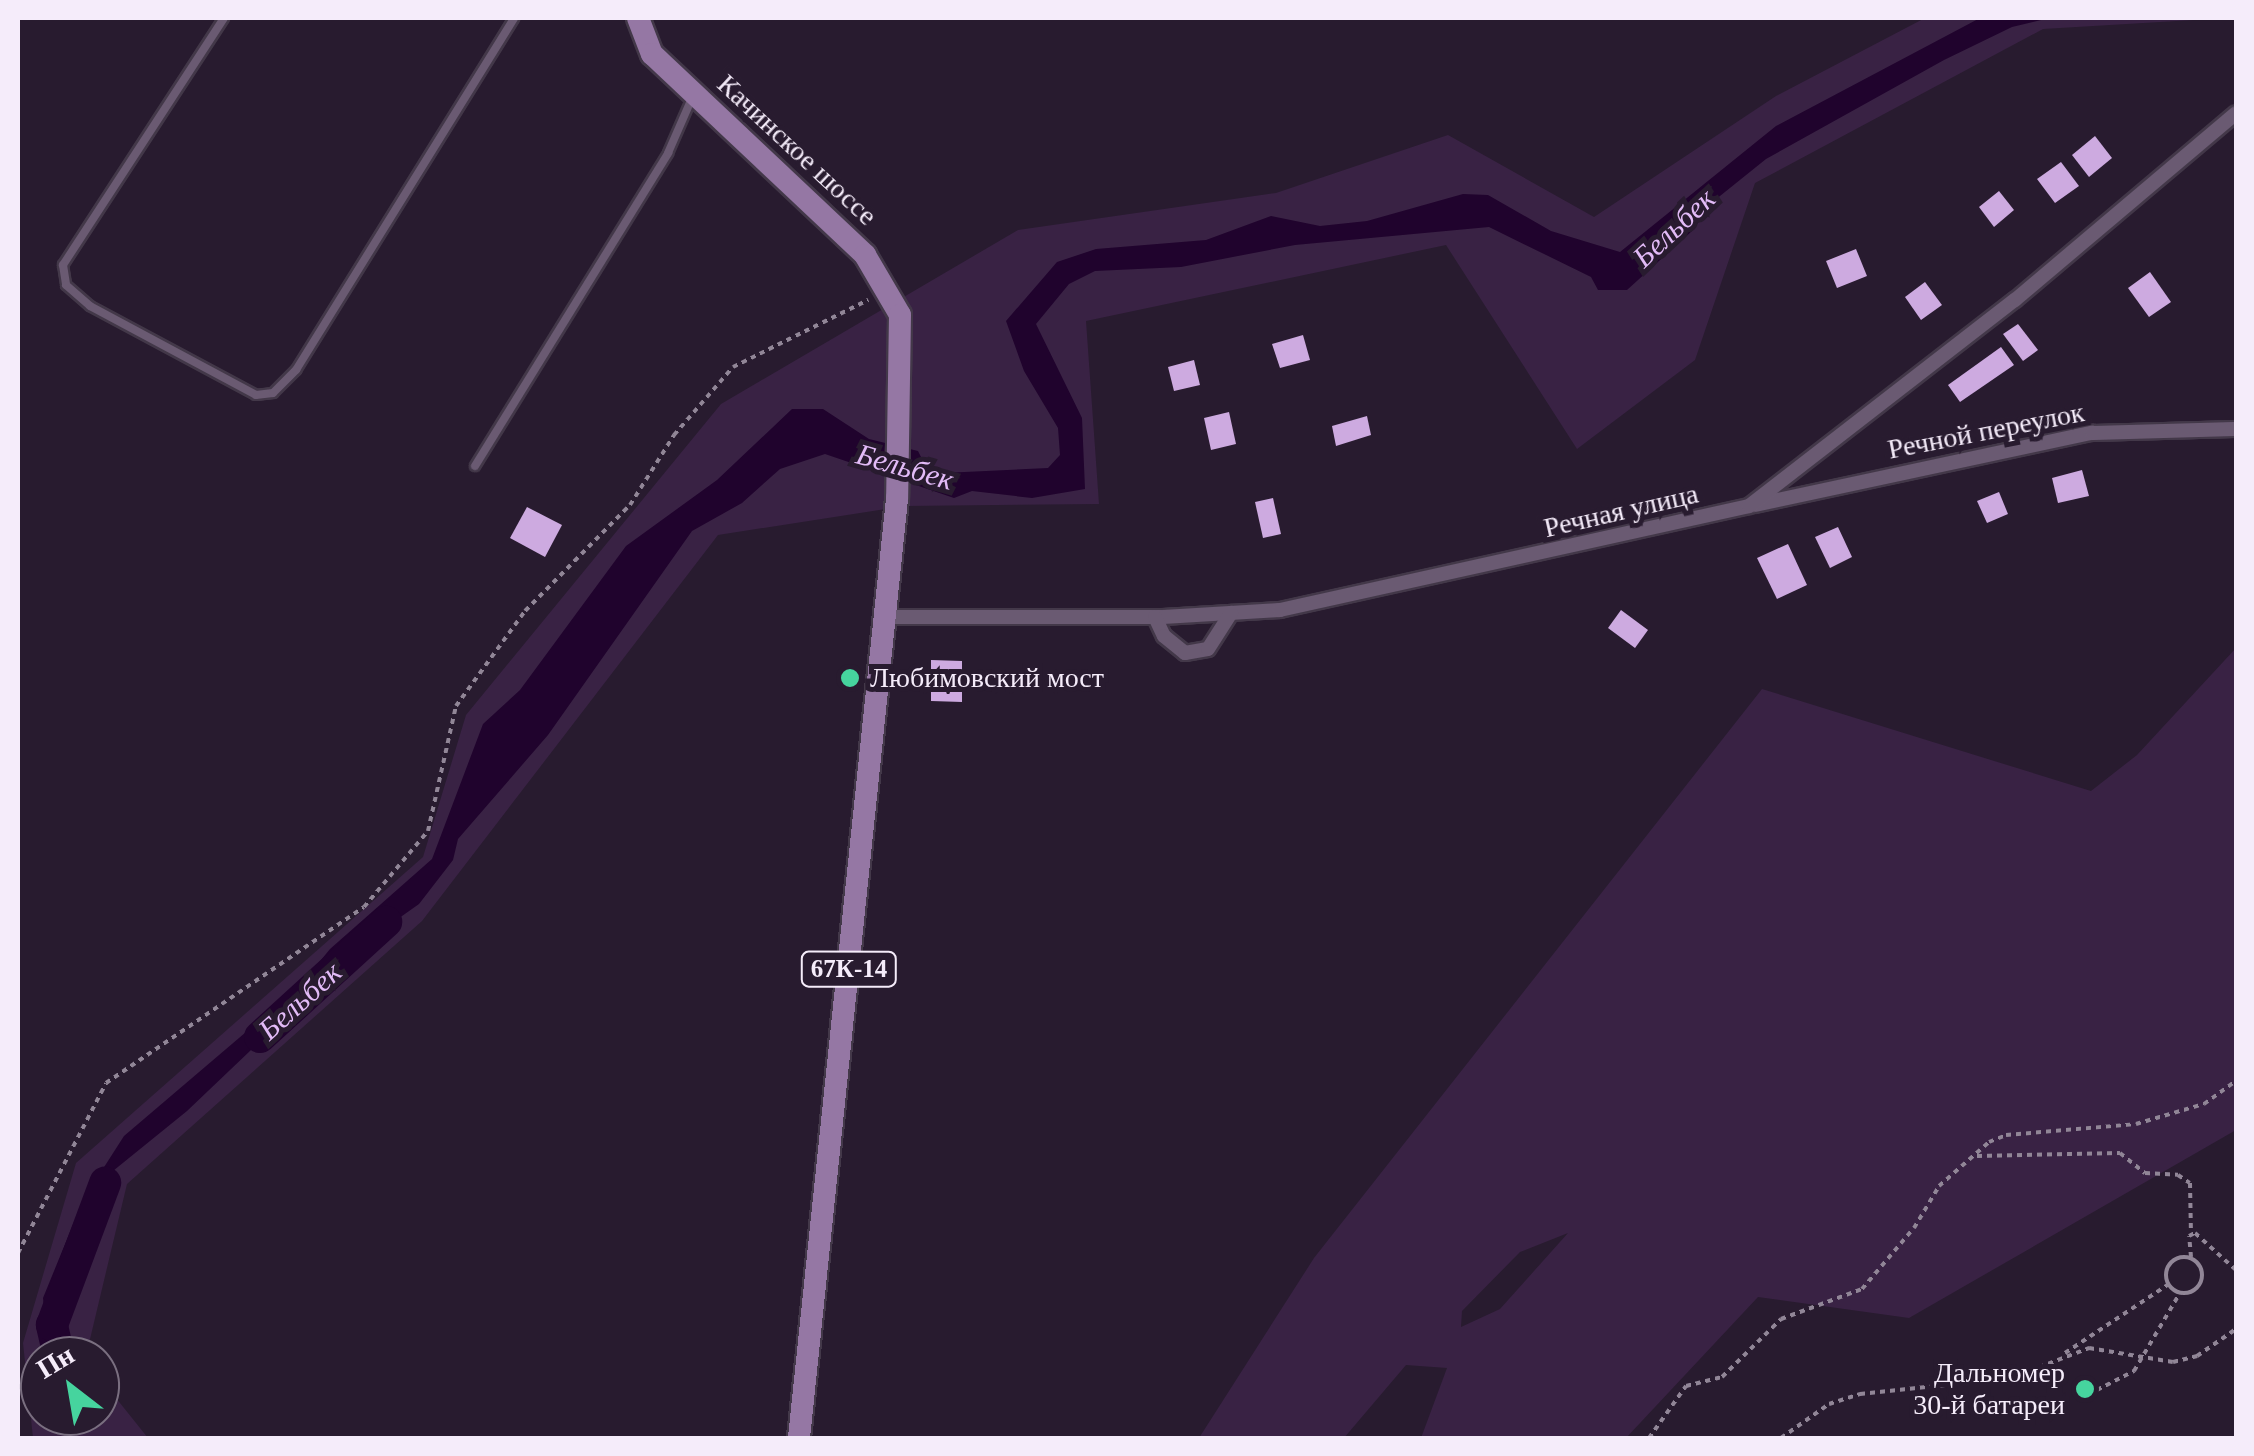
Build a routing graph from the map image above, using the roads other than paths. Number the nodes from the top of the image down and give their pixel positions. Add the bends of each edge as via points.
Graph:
1 (224, 18) edge
2 (514, 18) edge
3 (638, 18) edge
4 (694, 94) junction
5 (2236, 113) edge
6 (2236, 429) edge
7 (475, 466) dead end
8 (1748, 506) junction
9 (1230, 613) junction
10 (882, 617) junction
11 (1155, 617) junction
12 (799, 1438) edge

1 - 2 lane via 62,265 66,285 90,306 256,395 273,393 296,370
3 - 4 main road, Качинское шоссе / 67К-14 via 652,54
4 - 7 lane via 668,153
4 - 10 main road, Качинское шоссе / 67К-14 via 864,255 900,316 904,394
5 - 8 street, Речная улица via 2015,300
6 - 8 street, Речной переулок via 2092,433
8 - 9 street, Речная улица via 1299,606
9 - 11 street, Речная улица
9 - 11 street via 1208,650 1184,653
10 - 11 street, Речная улица
10 - 12 main road, 67К-14

